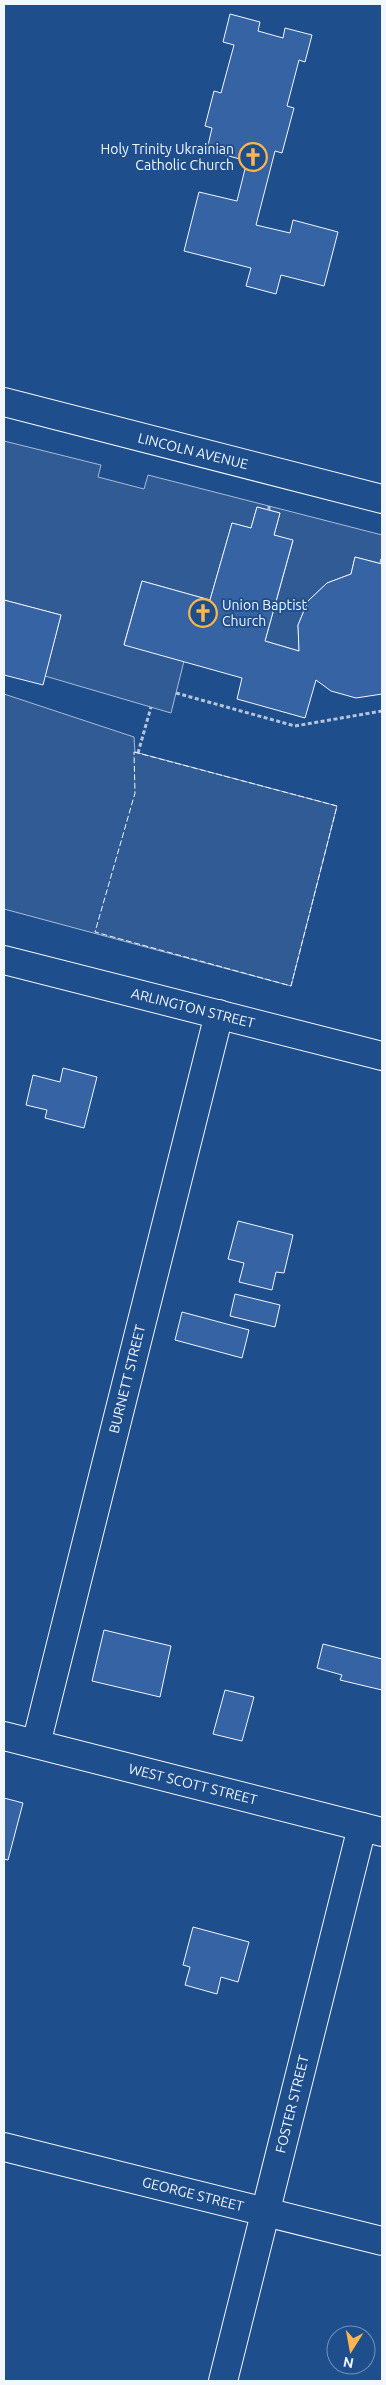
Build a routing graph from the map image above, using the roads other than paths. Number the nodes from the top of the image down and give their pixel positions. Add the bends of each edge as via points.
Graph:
1 (4, 402) edge
2 (382, 499) edge
3 (4, 960) edge
4 (219, 1014) junction
5 (382, 1056) edge
6 (4, 1736) edge
7 (36, 1744) junction
8 (372, 1829) edge
9 (4, 2147) edge
10 (265, 2212) junction
11 (382, 2241) edge
12 (223, 2381) edge

1 - 2 street, LINCOLN AVENUE
3 - 4 street, ARLINGTON STREET
4 - 5 street, ARLINGTON STREET
4 - 7 street, BURNETT STREET
6 - 7 street, WEST SCOTT STREET
7 - 8 street, WEST SCOTT STREET
8 - 10 street, FOSTER STREET
9 - 10 street, GEORGE STREET
10 - 11 street, GEORGE STREET
10 - 12 street, FOSTER STREET

